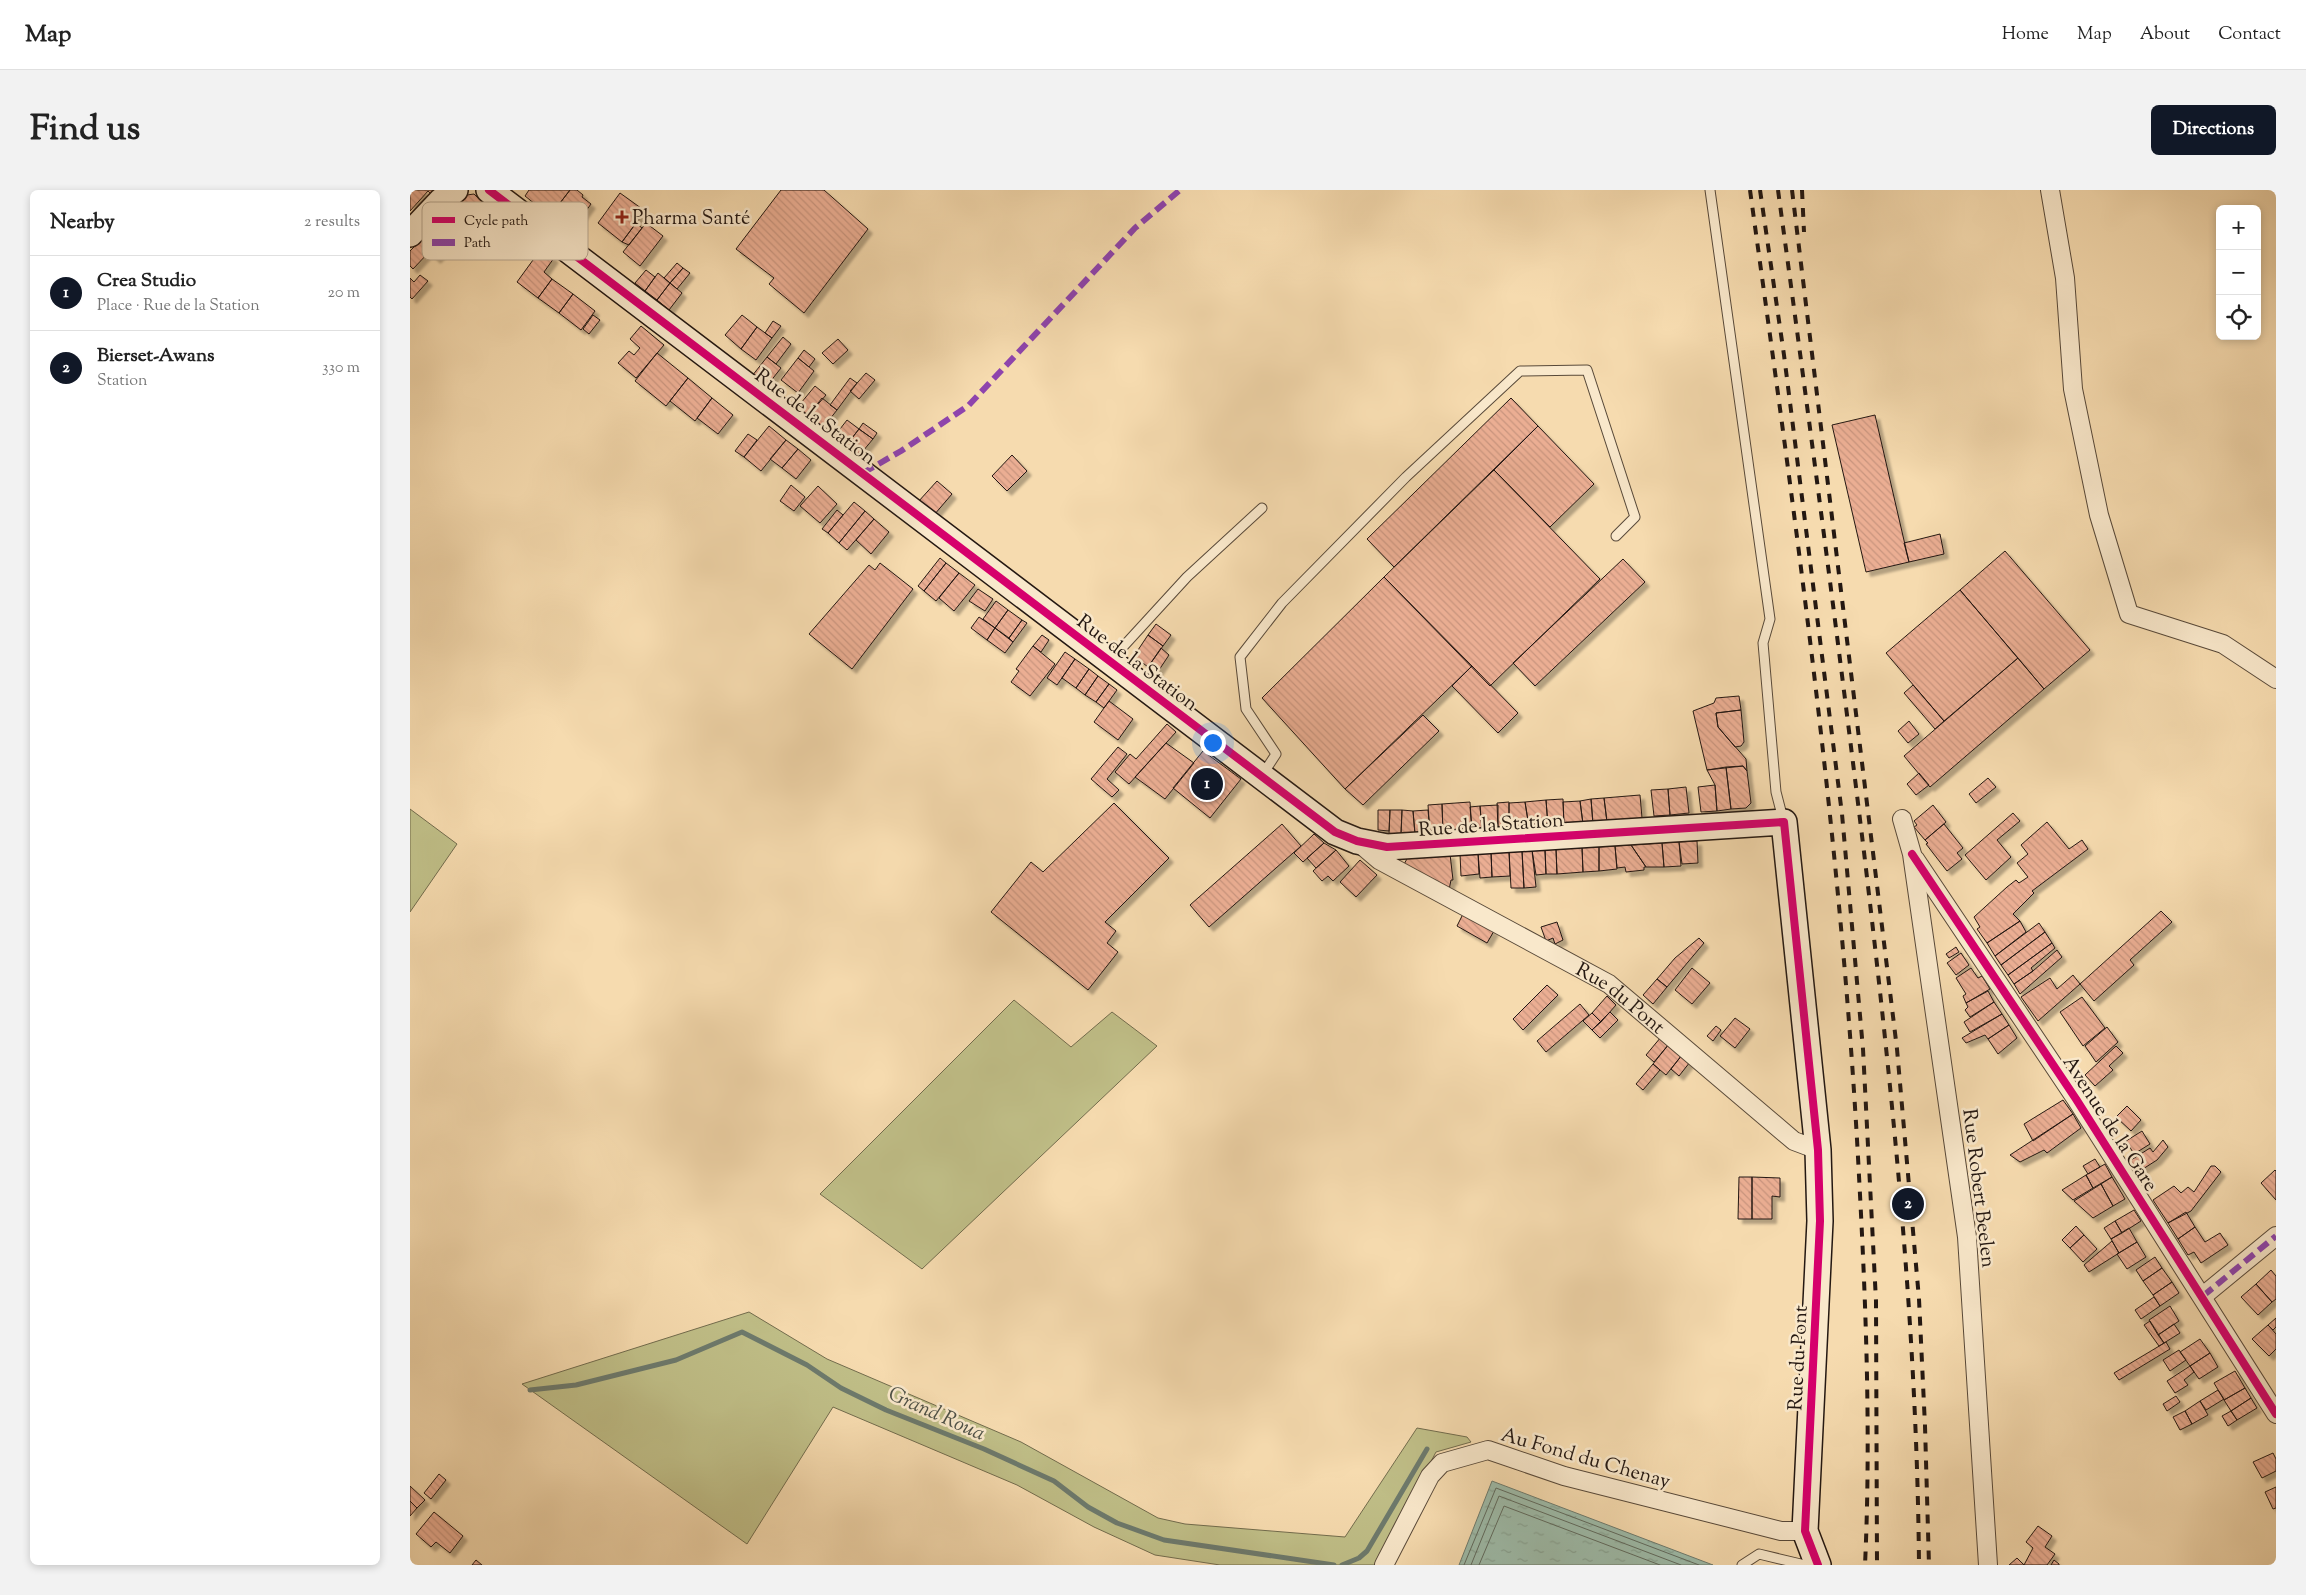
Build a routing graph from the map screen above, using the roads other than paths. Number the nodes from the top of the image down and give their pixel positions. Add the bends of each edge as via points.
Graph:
1 (455, 190) edge
2 (490, 190) edge
3 (1710, 190) edge
4 (2050, 190) edge
5 (440, 202) edge
6 (506, 202) edge
7 (422, 221) edge
8 (410, 234) edge
9 (582, 260) edge
10 (1262, 508) dead end
11 (1616, 536) dead end
12 (1110, 661) junction
13 (2276, 679) edge
14 (1262, 776) junction
15 (1902, 819) dead end
16 (1784, 822) junction
17 (1357, 841) junction
18 (1912, 854) junction
19 (1818, 1150) junction
20 (2276, 1236) edge
21 (2203, 1296) junction
22 (2276, 1414) edge
23 (1805, 1531) junction
24 (1384, 1565) edge
25 (1742, 1565) edge
26 (1805, 1565) edge
27 (1818, 1565) edge
28 (1988, 1565) edge

1 - 5 street
2 - 6 street, Rue de la Station
3 - 16 lane via 1770,619 1763,642 1776,792
4 - 13 street via 2065,278 2073,389 2099,514 2129,614 2223,644
7 - 8 street
9 - 12 street, Rue de la Station
10 - 12 lane via 1187,577
11 - 14 lane via 1635,518 1587,370 1520,371 1406,477 1282,602 1240,657 1246,709 1276,754
12 - 14 street, Rue de la Station
14 - 17 street, Rue de la Station via 1335,832
15 - 18 street, Rue Robert Beelen
16 - 17 street, Rue de la Station via 1387,846
16 - 19 street
17 - 19 street, Rue du Pont via 1379,860 1609,984 1794,1141
18 - 21 street, Avenue de la Gare
18 - 28 street, Rue Robert Beelen via 1967,1237
19 - 23 street, Rue du Pont via 1820,1221
20 - 21 street
21 - 22 street, Avenue de la Gare
23 - 24 street, Au Fond du Chenay via 1771,1529 1564,1476 1488,1450 1442,1463 1430,1476
23 - 27 street, Rue du Pont
25 - 26 lane via 1760,1554

